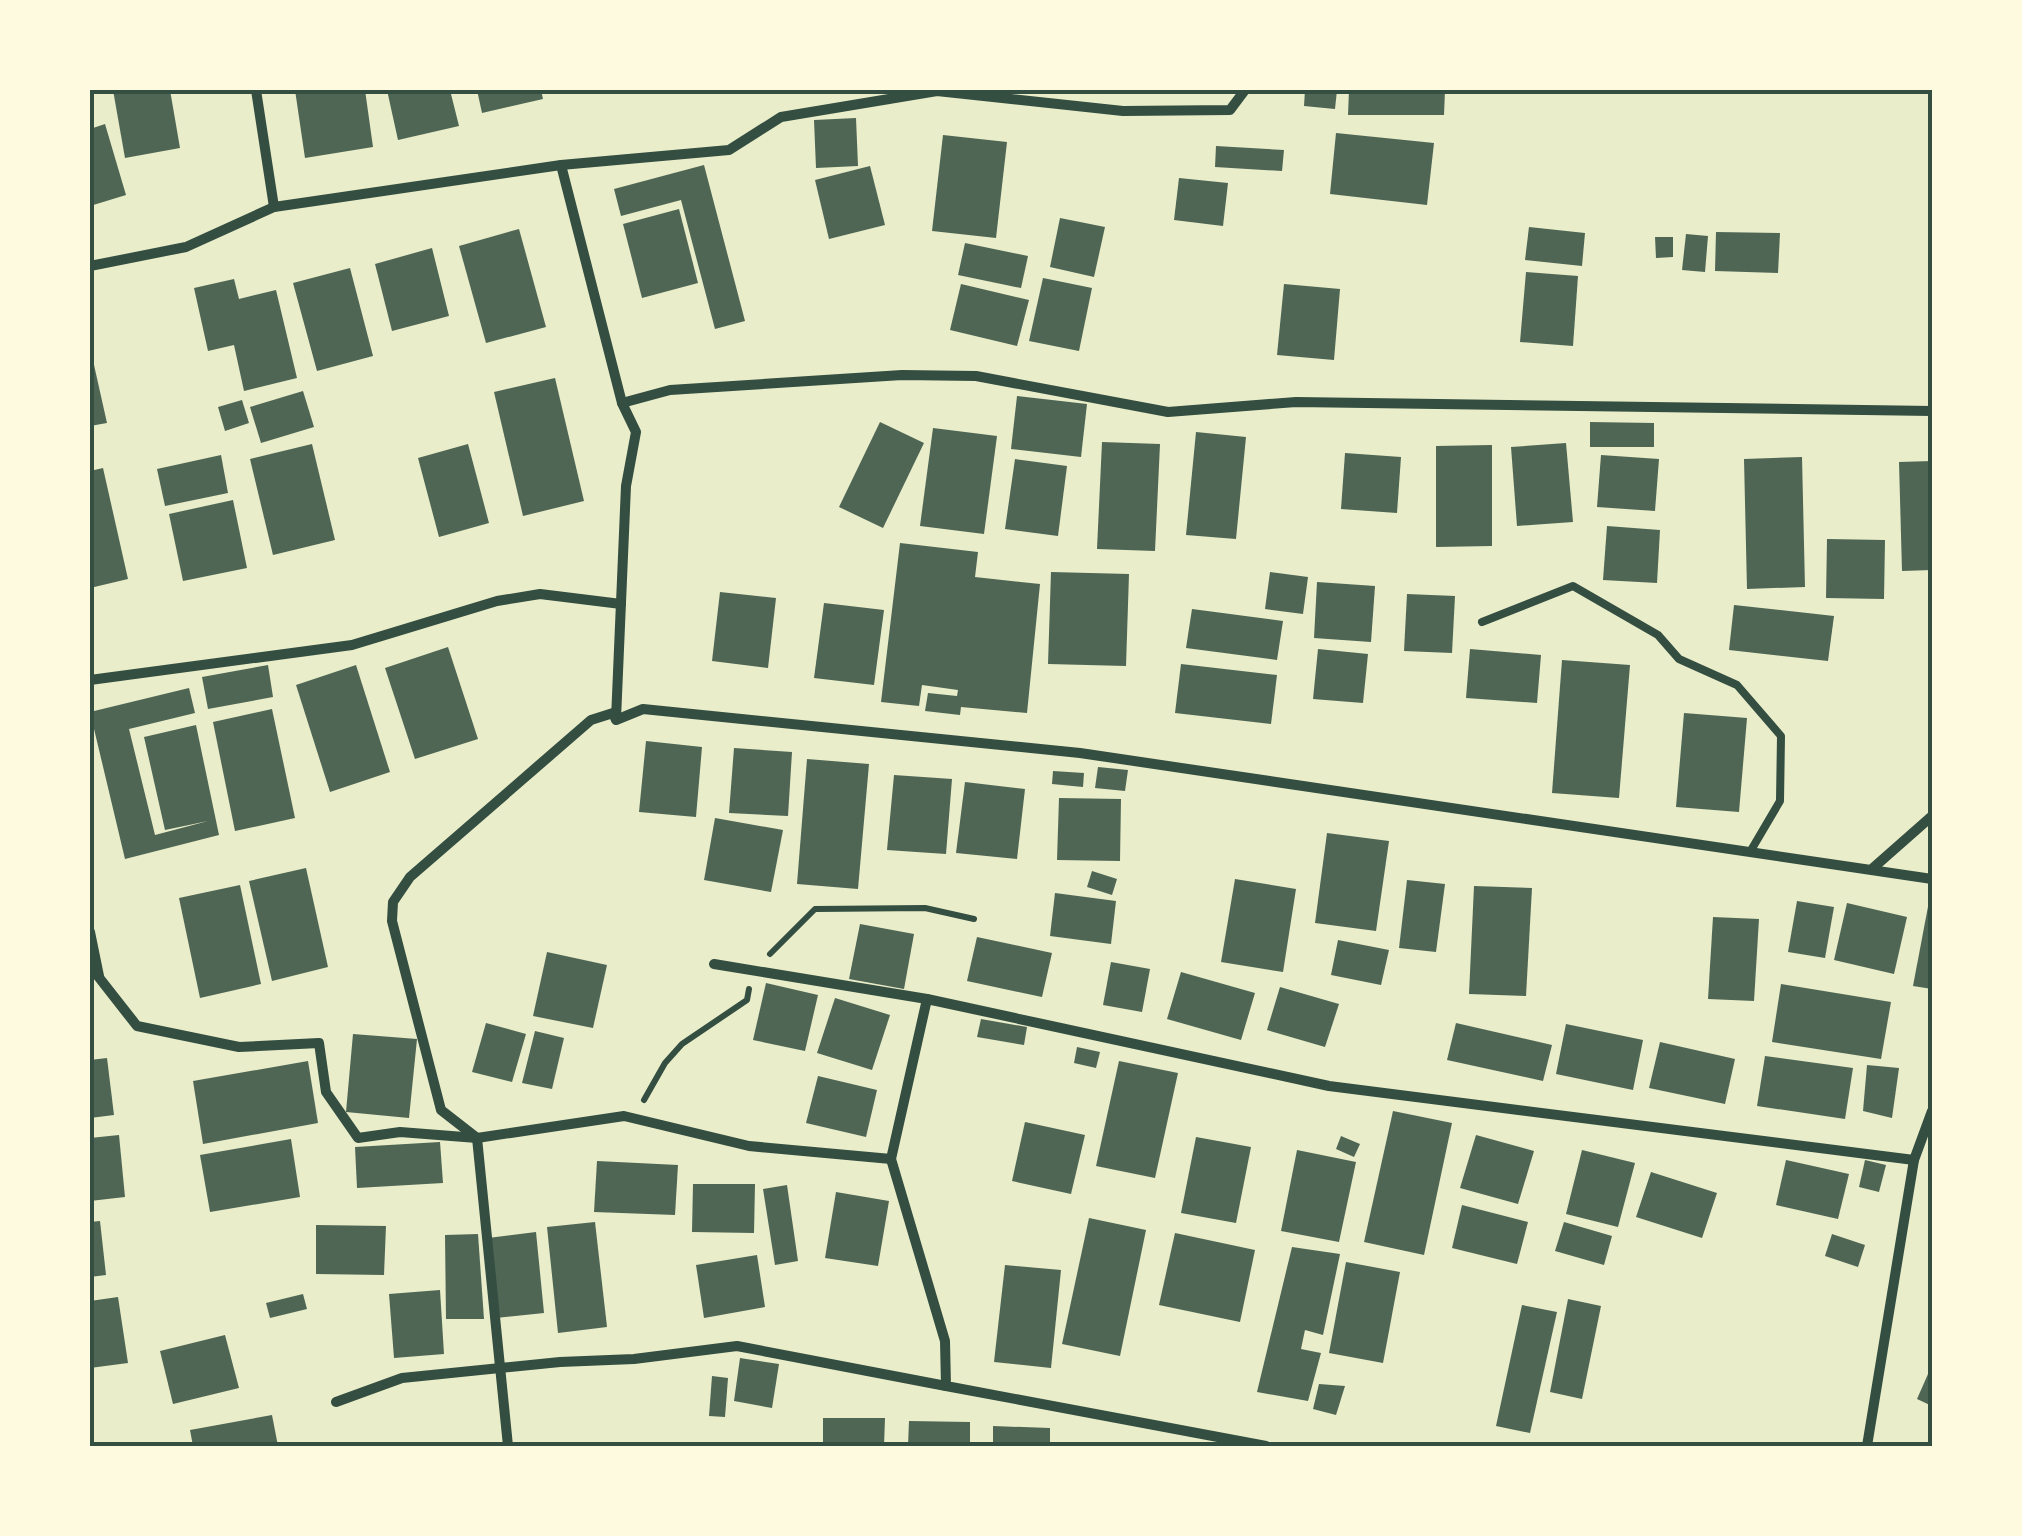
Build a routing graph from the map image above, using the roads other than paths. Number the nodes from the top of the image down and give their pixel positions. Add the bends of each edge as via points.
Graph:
1 (256, 90) edge
2 (1245, 90) edge
3 (560, 165) junction
4 (274, 208) junction
5 (90, 266) edge
6 (622, 403) junction
7 (1932, 411) edge
8 (621, 604) junction
9 (1482, 622) dead end
10 (90, 680) edge
11 (616, 720) junction
12 (1932, 816) edge
13 (1750, 852) junction
14 (1873, 868) junction
15 (1932, 880) edge
16 (90, 932) edge
17 (714, 964) dead end
18 (90, 966) edge
19 (102, 987) junction
20 (927, 999) junction
21 (1932, 1111) edge
22 (477, 1138) junction
23 (891, 1158) junction
24 (1914, 1160) junction
25 (500, 1369) junction
26 (946, 1386) junction
27 (336, 1402) dead end
28 (508, 1446) edge
29 (1266, 1446) edge
30 (1867, 1446) edge

1 - 4 street
2 - 3 street via 1230,110 1208,113 937,91 781,116 728,150
3 - 4 street
3 - 6 street
4 - 5 street via 186,247
6 - 7 street via 670,390 902,374 976,376 1168,412 1296,402
6 - 8 street via 636,432 626,486
8 - 10 street via 540,594 352,645
8 - 11 street
9 - 13 lane via 1573,586 1658,635 1679,659 1737,684 1781,736 1780,801
11 - 13 street via 643,709 1080,753
11 - 22 street via 614,713 590,720 410,877 393,902 392,920 441,1110
12 - 14 street
13 - 14 street
14 - 15 street
16 - 19 street
17 - 20 street
18 - 19 street
19 - 22 street via 137,1026 238,1047 319,1043 326,1092 358,1138 400,1132
20 - 23 street
20 - 24 street via 1328,1086
21 - 24 street
22 - 23 street via 624,1116 749,1146
22 - 25 street
23 - 26 street via 945,1341
24 - 30 street
25 - 26 street via 737,1346
25 - 27 street via 402,1378
25 - 28 street
26 - 29 street

